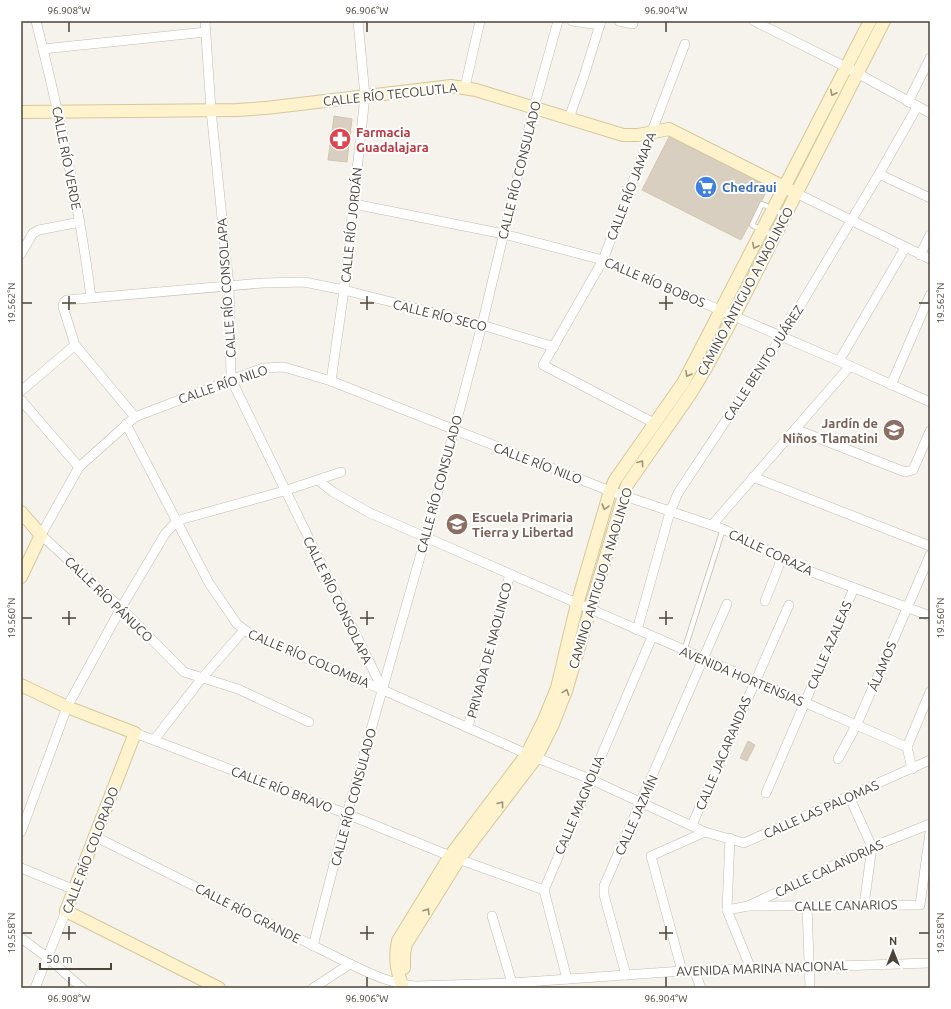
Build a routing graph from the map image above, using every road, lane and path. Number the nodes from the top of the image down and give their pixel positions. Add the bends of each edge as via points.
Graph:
1 (36, 21) edge
2 (205, 21) edge
3 (358, 21) edge
4 (480, 21) edge
5 (558, 21) edge
6 (572, 21) edge
7 (620, 21) edge
8 (754, 21) edge
9 (870, 21) edge
10 (884, 21) edge
11 (601, 23) edge
12 (633, 24) dead end
13 (206, 32) junction
14 (685, 44) dead end
15 (43, 49) junction
16 (930, 58) edge
17 (846, 67) junction
18 (857, 73) junction
19 (465, 87) junction
20 (365, 96) junction
21 (908, 102) junction
22 (534, 107) junction
23 (917, 107) junction
24 (58, 110) junction
25 (211, 110) junction
26 (21, 112) edge
27 (930, 113) edge
28 (569, 118) junction
29 (652, 131) junction
30 (879, 174) junction
31 (791, 190) junction
32 (930, 198) edge
33 (354, 204) junction
34 (774, 210) junction
35 (785, 215) junction
36 (851, 221) junction
37 (80, 222) junction
38 (763, 230) junction
39 (504, 234) junction
40 (930, 235) edge
41 (774, 236) junction
42 (905, 248) junction
43 (21, 254) edge
44 (920, 254) junction
45 (930, 259) edge
46 (603, 260) junction
47 (229, 286) junction
48 (344, 290) junction
49 (930, 295) edge
50 (91, 297) junction
51 (722, 310) junction
52 (734, 316) junction
53 (482, 325) junction
54 (782, 336) junction
55 (75, 345) junction
56 (554, 347) junction
57 (839, 361) junction
58 (850, 366) junction
59 (232, 379) junction
60 (331, 381) junction
61 (891, 385) junction
62 (21, 391) edge
63 (21, 400) edge
64 (930, 402) edge
65 (135, 417) junction
66 (654, 423) junction
67 (126, 424) junction
68 (795, 429) junction
69 (454, 431) junction
70 (930, 431) edge
71 (79, 467) junction
72 (341, 472) dead end
73 (753, 477) junction
74 (319, 481) junction
75 (284, 491) junction
76 (610, 491) junction
77 (623, 495) junction
78 (21, 512) edge
79 (670, 512) junction
80 (176, 522) junction
81 (712, 525) junction
82 (723, 529) junction
83 (41, 535) junction
84 (426, 536) junction
85 (930, 546) edge
86 (930, 555) edge
87 (782, 558) junction
88 (510, 574) junction
89 (21, 577) edge
90 (854, 588) junction
91 (765, 601) dead end
92 (577, 604) junction
93 (727, 604) dead end
94 (789, 604) dead end
95 (907, 607) junction
96 (121, 608) junction
97 (591, 610) junction
98 (930, 616) edge
99 (244, 630) junction
100 (637, 630) junction
101 (652, 637) junction
102 (684, 651) junction
103 (704, 659) junction
104 (202, 678) junction
105 (754, 682) junction
106 (21, 685) edge
107 (382, 690) junction
108 (930, 692) edge
109 (805, 702) junction
110 (67, 707) junction
111 (309, 722) dead end
112 (857, 724) junction
113 (468, 727) junction
114 (135, 734) junction
115 (154, 740) junction
116 (906, 747) junction
117 (531, 756) junction
118 (838, 760) dead end
119 (930, 760) edge
120 (912, 769) junction
121 (590, 779) junction
122 (766, 794) dead end
123 (849, 796) junction
124 (641, 802) junction
125 (347, 814) junction
126 (930, 824) edge
127 (692, 825) junction
128 (21, 832) edge
129 (705, 832) junction
130 (930, 832) edge
131 (96, 837) junction
132 (730, 838) junction
133 (872, 848) junction
134 (454, 857) junction
135 (21, 868) edge
136 (75, 890) junction
137 (544, 890) junction
138 (864, 905) junction
139 (748, 906) junction
140 (807, 906) junction
141 (727, 910) junction
142 (66, 911) junction
143 (492, 916) dead end
144 (21, 938) edge
145 (313, 946) junction
146 (48, 958) junction
147 (930, 962) edge
148 (350, 964) junction
149 (808, 967) junction
150 (751, 969) junction
151 (694, 970) junction
152 (682, 971) junction
153 (626, 974) junction
154 (562, 982) edge
155 (512, 983) junction
156 (402, 987) edge
157 (35, 988) edge
158 (82, 988) edge
159 (219, 988) edge
160 (313, 988) edge
161 (701, 988) edge
162 (810, 988) edge

1 - 15 street, CALLE RÍO VERDE
2 - 13 street, CALLE RÍO CONSOLAPA
3 - 20 street, CALLE RÍO JORDÁN
4 - 19 street
5 - 22 street, CALLE RÍO CONSULADO
6 - 11 street
7 - 12 street
8 - 17 street
9 - 17 main road, CAMINO ANTIGUO A NAOLINCO
10 - 18 main road, CAMINO ANTIGUO A NAOLINCO
11 - 28 street
13 - 15 street
13 - 25 street, CALLE RÍO CONSOLAPA
14 - 29 street, CALLE RÍO JAMAPA
15 - 24 street, CALLE RÍO VERDE
16 - 21 street
17 - 18 street
17 -> 31 main road, CAMINO ANTIGUO A NAOLINCO
18 - 21 street
18 - 31 main road, CAMINO ANTIGUO A NAOLINCO
19 - 20 main road, CALLE RÍO TECOLUTLA via 435,87
19 - 22 main road, CALLE RÍO TECOLUTLA
20 - 25 main road, CALLE RÍO TECOLUTLA via 266,108
20 - 33 street, CALLE RÍO JORDÁN
21 - 23 street
22 - 28 main road, CALLE RÍO TECOLUTLA
22 - 39 street, CALLE RÍO CONSULADO
23 - 27 street
23 - 30 street, CALLE BENITO JUÁREZ
24 - 25 main road, CALLE RÍO TECOLUTLA
24 - 26 main road, CALLE RÍO TECOLUTLA
24 - 37 street, CALLE RÍO VERDE
25 - 47 street, CALLE RÍO CONSOLAPA
28 - 29 main road, CALLE RÍO TECOLUTLA via 623,135 638,135
29 - 31 main road, CALLE RÍO TECOLUTLA via 677,131
29 - 46 street, CALLE RÍO JAMAPA
30 - 32 street
30 - 36 street, CALLE BENITO JUÁREZ
31 - 34 main road, CAMINO ANTIGUO A NAOLINCO
31 - 35 main road, CAMINO ANTIGUO A NAOLINCO
31 - 36 street
33 - 39 street, CALLE RÍO BOBOS
33 - 48 street, CALLE RÍO JORDÁN
34 - 35 lane
34 - 38 main road, CAMINO ANTIGUO A NAOLINCO
35 - 41 main road, CAMINO ANTIGUO A NAOLINCO
36 - 42 street
36 - 54 street, CALLE BENITO JUÁREZ
37 - 43 street via 33,233
37 - 50 street, CALLE RÍO VERDE
38 - 41 lane
38 -> 51 main road, CAMINO ANTIGUO A NAOLINCO
39 - 46 street, CALLE RÍO BOBOS
39 - 53 street, CALLE RÍO CONSULADO
40 - 44 street
41 - 52 main road, CAMINO ANTIGUO A NAOLINCO
42 - 44 street
42 - 57 street
44 - 45 street
46 - 51 street, CALLE RÍO BOBOS
46 - 56 street, CALLE RÍO JAMAPA
47 - 48 street, CALLE RÍO SECO via 304,282
47 - 50 street, CALLE RÍO SECO
47 - 59 street, CALLE RÍO CONSOLAPA
48 - 53 street, CALLE RÍO SECO
48 - 60 street, CALLE RÍO JORDÁN
49 - 61 street
50 - 55 street, CALLE RÍO SECO via 64,302 63,307
51 - 52 street, CALLE RÍO BOBOS
51 -> 66 main road, CAMINO ANTIGUO A NAOLINCO via 683,383
52 - 54 street, CALLE RÍO BOBOS
77 -> 52 main road, CAMINO ANTIGUO A NAOLINCO via 633,475 691,393
53 - 56 street, CALLE RÍO SECO
53 - 69 street, CALLE RÍO CONSULADO
54 - 57 street, CALLE RÍO BOBOS
54 - 79 street, CALLE BENITO JUÁREZ via 678,493
55 - 62 street
55 - 65 street
56 - 66 street, CALLE RÍO JAMAPA via 543,365
57 - 58 street, CALLE RÍO BOBOS
58 - 61 street, CALLE RÍO BOBOS
58 - 68 street
59 - 60 street, CALLE RÍO NILO via 274,366
59 - 65 street, CALLE RÍO NILO
59 - 75 street, CALLE RÍO CONSOLAPA
60 - 69 street, CALLE RÍO NILO
61 - 64 street, CALLE RÍO BOBOS
63 - 71 street
65 - 67 street, CALLE RÍO NILO
66 - 76 main road, CAMINO ANTIGUO A NAOLINCO via 621,470
67 - 71 street, CALLE RÍO NILO
67 - 80 street, CALLE RÍO COLOMBIA
68 - 70 street via 905,472 913,470
68 - 73 street
69 - 76 street, CALLE RÍO NILO
69 - 84 street, CALLE RÍO CONSULADO
71 - 83 street, CALLE RÍO NILO
72 - 74 street
73 - 81 street
73 - 85 street
74 - 75 street
74 - 84 street, AVENIDA HORTENSIAS via 349,502
75 - 80 street
75 - 107 street, CALLE RÍO CONSOLAPA
76 - 77 street, CALLE CORAZA
76 -> 92 main road, CAMINO ANTIGUO A NAOLINCO
77 - 79 street, CALLE CORAZA
77 - 97 main road, CAMINO ANTIGUO A NAOLINCO
78 - 83 main road, CALLE RÍO PÁNUCO
79 - 81 street, CALLE CORAZA
79 - 100 street, CALLE BENITO JUÁREZ
80 - 96 street via 165,534
80 - 99 street, CALLE RÍO COLOMBIA via 208,583
81 - 82 street, CALLE CORAZA
82 - 87 street, CALLE CORAZA
82 - 102 lane
83 - 89 main road, CALLE RÍO NILO
83 - 96 street, CALLE RÍO PÁNUCO
84 - 88 street, AVENIDA HORTENSIAS
84 - 107 street, CALLE RÍO CONSULADO
86 - 95 street, ÁLAMOS
87 - 90 street, CALLE CORAZA
87 - 91 street
88 - 92 street, AVENIDA HORTENSIAS
88 - 113 street, PRIVADA DE NAOLINCO
90 - 95 street, CALLE CORAZA
90 - 109 street, CALLE AZALEAS
92 - 97 street, AVENIDA HORTENSIAS
92 - 117 main road, CAMINO ANTIGUO A NAOLINCO via 557,688
93 - 103 street, CALLE JAZMÍN
94 - 105 street, CALLE JACARANDAS
95 - 98 street, CALLE CORAZA
95 - 112 street, ÁLAMOS
96 - 104 street, CALLE RÍO PÁNUCO via 177,666 191,676
96 - 110 street
97 - 100 street, AVENIDA HORTENSIAS
117 -> 97 main road, CAMINO ANTIGUO A NAOLINCO via 553,724
99 - 104 street
99 - 107 street, CALLE RÍO COLOMBIA via 264,642
100 - 101 street, AVENIDA HORTENSIAS
101 - 102 street, AVENIDA HORTENSIAS
101 - 121 street, CALLE MAGNOLIA
102 - 103 street, AVENIDA HORTENSIAS
103 - 105 street, AVENIDA HORTENSIAS
103 - 124 street, CALLE JAZMÍN
104 - 111 street, CALLE RÍO PÁNUCO via 238,689
104 - 115 street
105 - 109 street, AVENIDA HORTENSIAS
105 - 127 street, CALLE JACARANDAS
106 - 110 main road, CALLE RÍO BRAVO
107 - 113 street, CALLE RÍO COLOMBIA
107 - 125 street, CALLE RÍO CONSULADO
108 - 116 street
109 - 112 street, AVENIDA HORTENSIAS
109 - 122 street, CALLE AZALEAS
110 - 114 main road, CALLE RÍO BRAVO
110 - 128 street
112 - 116 street, AVENIDA HORTENSIAS
112 - 118 street, ÁLAMOS
113 - 117 street, CALLE RÍO COLOMBIA
114 - 115 street, CALLE RÍO BRAVO
114 - 131 main road, CALLE RÍO COLORADO
115 - 125 street, CALLE RÍO BRAVO
116 - 120 street
117 - 121 street, CALLE RÍO COLOMBIA
117 - 134 main road, CAMINO ANTIGUO A NAOLINCO
119 - 120 street, CALLE LAS PALOMAS
120 - 123 street, CALLE LAS PALOMAS
121 - 124 street, CALLE RÍO COLOMBIA
121 - 137 street, CALLE MAGNOLIA
123 - 132 street, CALLE LAS PALOMAS via 744,843
123 - 133 street
124 - 127 street, CALLE LAS PALOMAS
124 - 153 street, CALLE JAZMÍN via 604,886 604,895
125 - 134 street, CALLE RÍO BRAVO
125 - 145 street, CALLE RÍO CONSULADO
126 - 133 street, CALLE CALANDRIAS
127 - 129 street, CALLE LAS PALOMAS
129 - 132 street, CALLE LAS PALOMAS
129 - 152 street via 651,856
130 - 138 street, CALLE CANARIOS via 920,905
131 - 136 main road, CALLE RÍO COLORADO
131 - 145 street, CALLE RÍO GRANDE
132 - 141 street
133 - 138 street
133 - 139 street, CALLE CALANDRIAS
134 - 137 street, CALLE RÍO BRAVO
134 - 156 main road, CAMINO ANTIGUO A NAOLINCO via 398,942 396,968
135 - 136 street
136 - 142 main road, CALLE RÍO COLORADO
137 - 154 street
138 - 140 street, CALLE CANARIOS
139 - 140 street, CALLE CANARIOS
139 - 141 street, CALLE CALANDRIAS
140 - 149 street
141 - 150 street
142 - 146 street, CALLE RÍO COLORADO
142 - 159 main road
143 - 155 street
144 - 146 street
145 - 148 street, CALLE RÍO GRANDE
146 - 157 street, CALLE RÍO COLORADO
146 - 158 street
147 - 149 street, AVENIDA MARINA NACIONAL
148 - 156 street, CALLE RÍO GRANDE
148 - 160 street
149 - 150 street, AVENIDA MARINA NACIONAL
149 - 162 street
150 - 151 street, AVENIDA MARINA NACIONAL
151 - 152 street, AVENIDA MARINA NACIONAL
151 - 161 street
152 - 153 street, AVENIDA MARINA NACIONAL
153 - 154 street, AVENIDA MARINA NACIONAL
154 - 155 street, AVENIDA MARINA NACIONAL
155 - 156 street, AVENIDA MARINA NACIONAL

